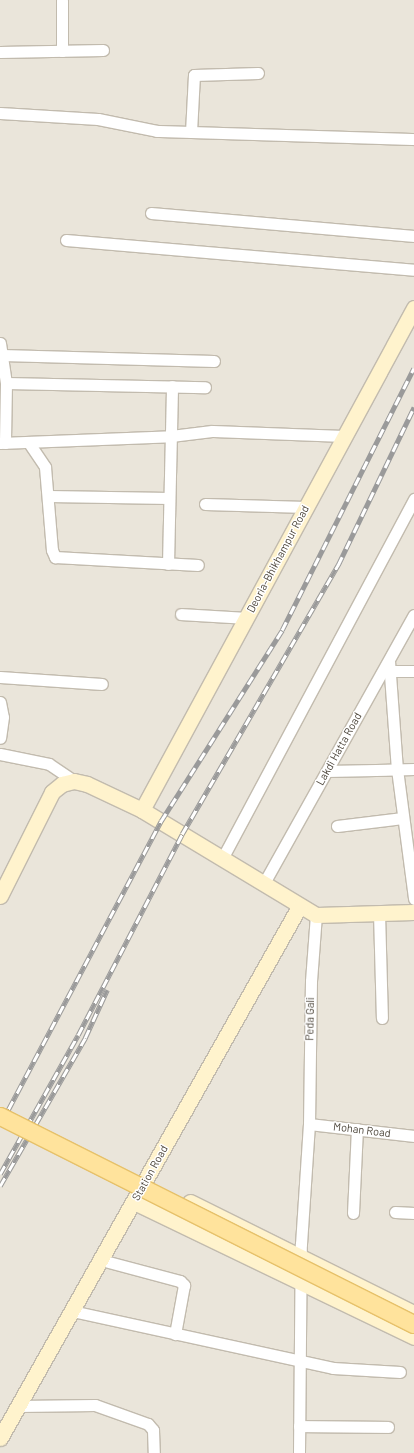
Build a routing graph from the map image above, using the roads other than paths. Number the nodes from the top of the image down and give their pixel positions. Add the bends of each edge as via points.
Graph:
1 (62, 0) edge
2 (103, 50) dead end
3 (62, 51) junction
4 (0, 52) edge
5 (258, 73) dead end
6 (0, 113) edge
7 (191, 132) junction
8 (414, 139) edge
9 (151, 213) dead end
10 (414, 236) edge
11 (66, 240) dead end
12 (414, 270) edge
13 (414, 308) edge
14 (0, 343) edge
15 (2, 355) junction
16 (214, 361) dead end
17 (6, 383) junction
18 (172, 386) junction
19 (205, 387) dead end
20 (171, 436) junction
21 (345, 436) junction
22 (2, 443) edge
23 (29, 443) junction
24 (49, 496) junction
25 (170, 498) junction
26 (414, 499) edge
27 (205, 504) dead end
28 (306, 507) junction
29 (168, 564) junction
30 (198, 565) dead end
31 (181, 614) dead end
32 (414, 615) edge
33 (246, 618) junction
34 (389, 666) junction
35 (414, 671) edge
36 (0, 677) edge
37 (102, 684) dead end
38 (0, 702) edge
39 (0, 738) edge
40 (0, 754) edge
41 (397, 769) junction
42 (414, 769) edge
43 (327, 771) junction
44 (74, 781) junction
45 (142, 810) junction
46 (404, 818) junction
47 (337, 826) dead end
48 (223, 857) junction
49 (264, 883) junction
50 (0, 896) edge
51 (414, 899) edge
52 (299, 907) junction
53 (414, 912) edge
54 (379, 913) junction
55 (316, 915) junction
56 (382, 1018) dead end
57 (0, 1116) edge
58 (309, 1124) junction
59 (357, 1129) junction
60 (414, 1136) edge
61 (146, 1180) junction
62 (134, 1202) junction
63 (395, 1212) dead end
64 (353, 1213) dead end
65 (414, 1213) edge
66 (301, 1257) junction
67 (100, 1260) junction
68 (300, 1281) junction
69 (72, 1310) junction
70 (414, 1313) edge
71 (414, 1324) edge
72 (175, 1334) junction
73 (414, 1337) edge
74 (300, 1358) junction
75 (400, 1372) dead end
76 (18, 1406) junction
77 (299, 1426) junction
78 (388, 1428) dead end
79 (0, 1438) edge
80 (157, 1453) edge
81 (299, 1453) edge

1 - 3 street
2 - 3 street
3 - 4 street
5 - 7 street via 194,75
6 - 7 street via 73,116 157,131
7 - 8 street
9 - 10 street
11 - 12 street
13 - 21 street, Deoria-Bhikhampur Road
14 - 15 street
15 - 16 street
15 - 17 street
17 - 18 street
17 - 22 street
18 - 19 street
18 - 20 street
20 - 21 street via 212,431
20 - 23 street
20 - 25 street
21 - 28 street, Deoria-Bhikhampur Road
22 - 23 street
23 - 24 street via 44,463
24 - 25 street
24 - 29 street via 52,550 55,557
25 - 29 street
26 - 48 street
27 - 28 street
28 - 33 street, Deoria-Bhikhampur Road
29 - 30 street
31 - 33 street
32 - 34 street, Lakdi Hatta Road
33 - 45 street, Deoria-Bhikhampur Road
34 - 35 street
34 - 41 street
34 - 43 street, Lakdi Hatta Road
36 - 37 street
38 - 39 street via 3,717
40 - 44 street via 49,764
41 - 42 street
41 - 43 street
41 - 46 street
43 - 49 street, Lakdi Hatta Road
44 - 45 street via 87,784
44 - 50 street via 62,784 52,792
45 - 48 street
46 - 47 street
46 - 51 street
48 - 49 street
49 - 52 street
52 - 55 street
52 - 61 street, Station Road
53 - 54 street
54 - 55 street
54 - 56 street
55 - 58 street, Peda Gali via 311,981
57 - 71 main road, bridge
58 - 59 street, Mohan Road
58 - 66 street, Peda Gali
59 - 60 street, Mohan Road
59 - 64 street
61 - 62 street, Station Road
61 - 66 street
62 - 67 street, Station Road
62 - 68 street
63 - 65 street
66 - 68 street, Peda Gali
66 - 70 street
67 - 69 street, Station Road
67 - 72 street via 180,1281 184,1285
68 - 73 street
68 - 74 street, Peda Gali
69 - 72 street
69 - 76 street, Station Road
72 - 74 street
74 - 75 street via 337,1368
74 - 77 street, Peda Gali
76 - 79 street, Station Road
76 - 80 street via 95,1405 148,1424 154,1430
77 - 78 street
77 - 81 street, Peda Gali

